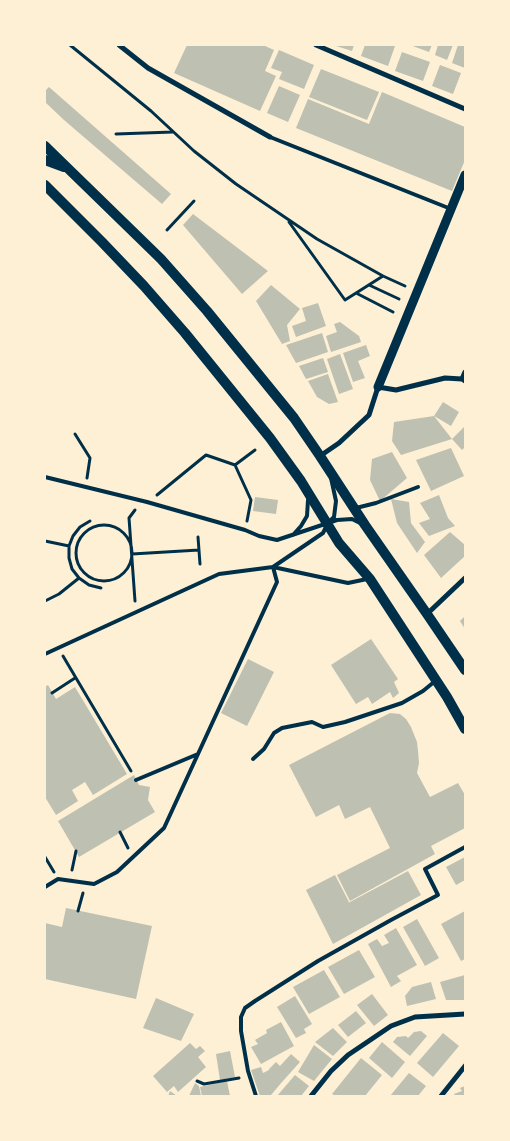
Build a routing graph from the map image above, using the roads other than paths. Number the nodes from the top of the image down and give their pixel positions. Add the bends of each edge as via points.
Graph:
1 (119, 45) edge
2 (316, 45) edge
3 (465, 109) edge
4 (270, 137) joint
5 (45, 146) edge
6 (45, 160) edge
7 (68, 168) junction
8 (465, 175) edge
9 (45, 185) edge
10 (451, 209) junction
11 (465, 372) edge
12 (464, 380) edge
13 (378, 387) junction
14 (320, 456) junction
15 (328, 469) junction
16 (45, 477) edge
17 (301, 481) junction
18 (418, 487) dead end
19 (354, 508) junction
20 (328, 523) junction
21 (364, 525) junction
22 (292, 535) junction
23 (273, 567) junction
24 (370, 578) junction
25 (465, 578) edge
26 (427, 614) junction
27 (45, 654) edge
28 (465, 670) edge
29 (436, 680) junction
30 (465, 729) edge
31 (198, 754) junction
32 (254, 760) dead end
33 (136, 780) road end
34 (465, 846) edge
35 (45, 887) edge
36 (465, 1014) edge
37 (465, 1066) edge
38 (256, 1096) edge
39 (311, 1096) edge
40 (441, 1096) edge

1 - 4 street via 148,68
2 - 3 street
4 - 10 lane
5 - 7 main road
6 - 7 main road
7 - 14 main road via 161,259 207,310 294,418
8 - 10 street
9 - 17 main road via 144,286 185,333
10 - 13 street
11 - 12 street
12 - 13 street via 445,378 396,390
13 - 14 street via 369,415 339,444
14 - 15 main road
15 - 19 main road
15 - 20 lane via 336,500 334,517
16 - 22 lane via 148,502 259,536 277,540
17 - 20 main road
17 - 22 lane via 308,502 307,516
18 - 19 lane
19 - 21 main road
20 - 21 lane via 352,519
20 - 22 lane
20 - 23 lane via 324,533
20 - 24 main road via 339,543
21 - 26 main road
23 - 24 lane via 348,583
23 - 27 lane via 218,574
23 - 31 lane via 277,582
24 - 29 main road
25 - 26 street
26 - 28 main road
29 - 30 main road
29 - 32 lane via 402,703 345,722 323,727 312,722 282,728 274,733
31 - 33 lane
31 - 35 lane via 164,828 117,872 94,884 58,879
34 - 38 lane via 425,869 438,895 326,957 245,1008 241,1031
36 - 39 street via 415,1017 391,1026 348,1055
37 - 40 street

